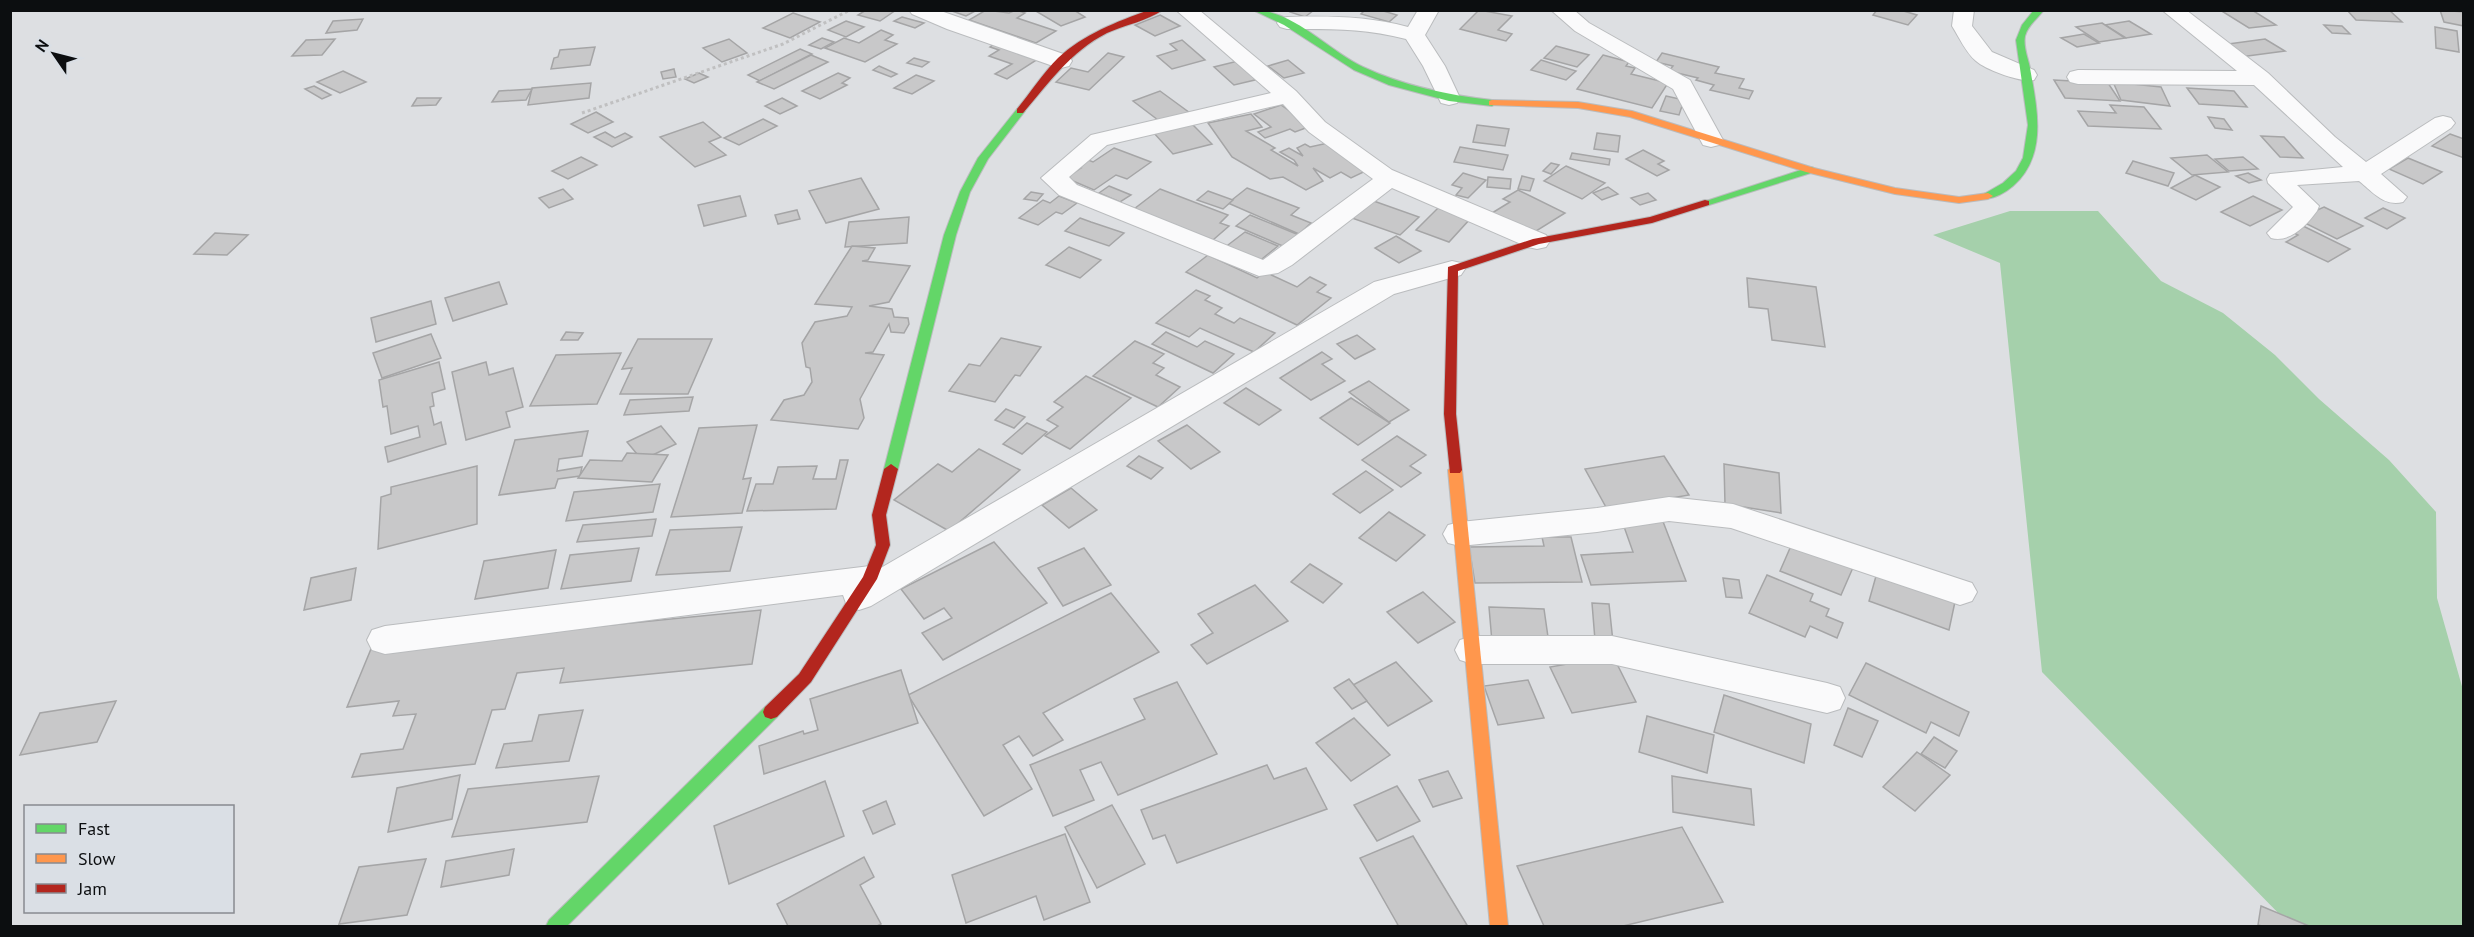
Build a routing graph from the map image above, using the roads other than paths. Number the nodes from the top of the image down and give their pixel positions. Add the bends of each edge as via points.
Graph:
1 (919, 10) edge
2 (1159, 10) edge
3 (1186, 10) edge
4 (1257, 10) edge
5 (1429, 10) edge
6 (1561, 10) edge
7 (1964, 10) edge
8 (2040, 10) edge
9 (2172, 10) edge
10 (1287, 23) junction
11 (1414, 35) junction
12 (1061, 61) junction
13 (2026, 75) junction
14 (2078, 77) dead end
15 (2260, 78) junction
16 (1288, 96) junction
17 (1449, 98) junction
18 (2443, 123) dead end
19 (1711, 140) junction
20 (1810, 170) junction
21 (2365, 173) junction
22 (1390, 178) junction
23 (2394, 197) dead end
24 (2280, 232) dead end
25 (1537, 241) junction
26 (1452, 269) junction
27 (1460, 534) junction
28 (865, 588) junction
29 (1960, 592) dead end
30 (385, 640) dead end
31 (1473, 650) junction
32 (1827, 698) dead end
33 (555, 927) edge
34 (1499, 927) edge

1 - 12 street
2 - 12 main road via 1089,39
3 - 16 street
4 - 10 main road
5 - 11 street
6 - 19 street via 1582,27 1682,84
7 - 13 street via 1962,26 1984,57
8 - 13 main road via 2025,25 2020,39
9 - 15 street
10 - 11 street via 1349,22
10 - 17 main road via 1357,68 1392,83
11 - 17 street
12 - 28 main road via 983,158 964,192 879,515 883,545
13 - 20 main road via 2033,119 2031,159 2010,186 1989,196 1933,198
14 - 15 street
15 - 21 street
16 - 22 street via 1317,127
16 - 22 street via 1099,140 1053,178 1068,190 1259,268 1283,259
17 - 19 main road via 1490,104 1601,108
18 - 21 street
19 - 20 main road
20 - 25 main road via 1652,220
21 - 23 street
21 - 24 street via 2279,178 2306,206
22 - 25 street
25 - 26 main road
26 - 27 main road via 1450,414
26 - 28 street via 1384,288
27 - 29 street via 1670,509 1733,516
27 - 31 main road
28 - 30 street
28 - 33 main road via 805,678
31 - 32 street via 1612,650
31 - 34 main road

